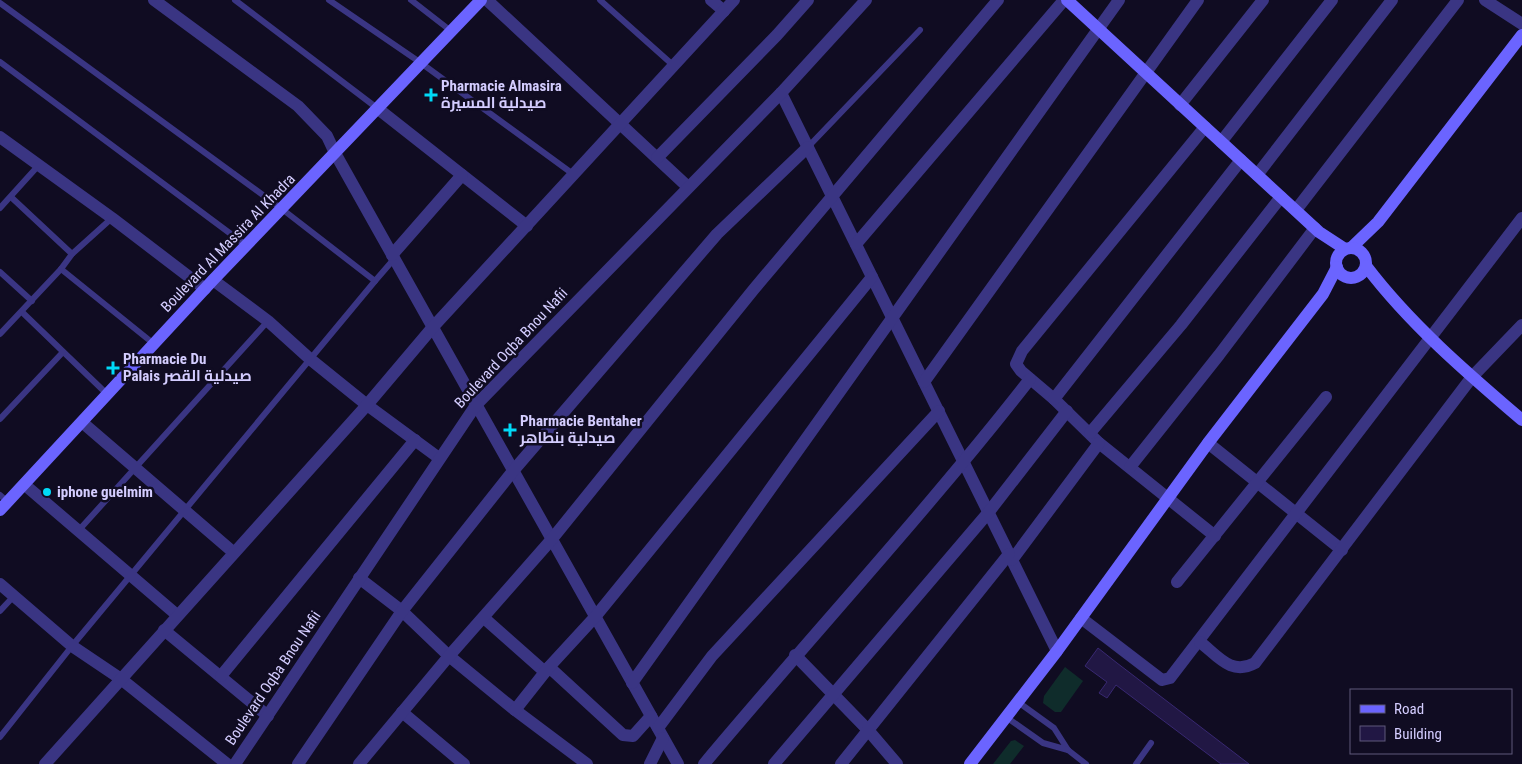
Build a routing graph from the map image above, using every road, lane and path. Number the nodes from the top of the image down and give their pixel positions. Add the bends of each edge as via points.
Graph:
1 (154, 0) edge
2 (235, 0) edge
3 (329, 0) edge
4 (411, 0) edge
5 (481, 0) edge
6 (487, 0) edge
7 (600, 0) edge
8 (711, 0) edge
9 (734, 0) edge
10 (808, 0) edge
11 (866, 0) edge
12 (998, 0) edge
13 (1065, 0) edge
14 (1119, 0) edge
15 (1198, 0) edge
16 (1262, 0) edge
17 (1332, 0) edge
18 (1392, 0) edge
19 (1458, 0) edge
20 (1485, 0) edge
21 (0, 3) edge
22 (724, 11) junction
23 (1522, 24) edge
24 (1098, 29) junction
25 (920, 30) dead end
26 (451, 31) junction
27 (1522, 35) edge
28 (0, 62) edge
29 (421, 63) junction
30 (674, 66) junction
31 (1147, 74) junction
32 (781, 93) junction
33 (1180, 104) junction
34 (377, 108) junction
35 (619, 123) junction
36 (1205, 127) junction
37 (0, 137) edge
38 (1221, 142) junction
39 (808, 146) junction
40 (335, 153) junction
41 (657, 158) junction
42 (1241, 160) junction
43 (38, 166) junction
44 (573, 174) junction
45 (462, 175) junction
46 (1257, 175) junction
47 (688, 187) junction
48 (11, 197) junction
49 (833, 197) junction
50 (1281, 197) junction
51 (0, 208) edge
52 (282, 209) junction
53 (1296, 210) junction
54 (112, 218) junction
55 (1522, 218) edge
56 (1378, 222) junction
57 (527, 226) junction
58 (1317, 230) junction
59 (856, 244) junction
60 (247, 246) junction
61 (1349, 248) junction
62 (72, 254) junction
63 (393, 257) junction
64 (1365, 261) junction
65 (1337, 264) junction
66 (61, 269) junction
67 (0, 272) edge
68 (872, 277) junction
69 (1352, 277) junction
70 (375, 281) junction
71 (209, 285) junction
72 (1384, 290) junction
73 (1323, 294) junction
74 (32, 300) junction
75 (22, 312) junction
76 (893, 318) junction
77 (268, 321) junction
78 (1522, 325) edge
79 (433, 327) junction
80 (0, 334) edge
81 (1432, 338) junction
82 (154, 344) junction
83 (63, 352) junction
84 (310, 359) junction
85 (1472, 377) junction
86 (1030, 379) junction
87 (924, 382) junction
88 (108, 395) junction
89 (1326, 397) dead end
90 (1054, 399) junction
91 (367, 405) junction
92 (476, 405) junction
93 (938, 411) junction
94 (1067, 411) junction
95 (0, 419) edge
96 (1522, 420) edge
97 (82, 423) junction
98 (1095, 438) junction
99 (415, 440) junction
100 (1208, 443) junction
101 (439, 458) junction
102 (964, 463) junction
103 (1130, 466) junction
104 (136, 467) junction
105 (513, 471) junction
106 (1259, 484) junction
107 (25, 485) junction
108 (1168, 497) junction
109 (3, 502) edge
110 (184, 511) junction
111 (988, 512) junction
112 (1298, 514) junction
113 (79, 530) junction
114 (1215, 536) junction
115 (552, 539) junction
116 (1342, 550) junction
117 (233, 552) junction
118 (1011, 557) junction
119 (131, 575) junction
120 (359, 578) junction
121 (1177, 582) dead end
122 (0, 584) edge
123 (13, 597) junction
124 (0, 611) edge
125 (402, 611) junction
126 (177, 615) junction
127 (595, 617) junction
128 (484, 618) junction
129 (1080, 618) junction
130 (164, 630) junction
131 (1200, 642) junction
132 (72, 646) junction
133 (1057, 651) junction
134 (795, 655) junction
135 (449, 656) junction
136 (547, 670) junction
137 (221, 676) junction
138 (121, 679) junction
139 (632, 683) junction
140 (834, 695) junction
141 (1018, 702) junction
142 (515, 710) junction
143 (402, 712) junction
144 (268, 716) junction
145 (651, 716) junction
146 (1006, 717) junction
147 (868, 730) junction
148 (660, 733) junction
149 (0, 737) edge
150 (1152, 743) dead end
151 (1068, 750) junction
152 (45, 764) edge
153 (228, 764) edge
154 (235, 764) edge
155 (298, 764) edge
156 (359, 764) edge
157 (464, 764) edge
158 (587, 764) edge
159 (650, 764) edge
160 (678, 764) edge
161 (704, 764) edge
162 (774, 764) edge
163 (841, 764) edge
164 (897, 764) edge
165 (970, 764) edge
166 (1086, 764) edge
167 (1136, 764) edge

1 - 40 street via 298,106 328,136
2 - 34 lane
3 - 29 lane
4 - 26 lane
5 - 26 street, Boulevard Al Massira Al Khadra
6 - 35 street
7 - 30 lane
8 - 22 street
9 - 22 street
10 - 41 street
11 - 32 street, Boulevard Oqba Bnou Nafii
12 - 49 street
13 - 24 street
13 - 59 street
14 - 24 street
15 - 31 street
16 - 33 street
17 - 38 street
18 - 46 street
19 - 53 street
20 - 23 street
21 - 52 lane
22 - 30 street
24 - 31 street
24 - 76 street
25 - 39 lane
26 - 29 street, Boulevard Al Massira Al Khadra
27 - 56 street
28 - 60 lane
29 - 34 street, Boulevard Al Massira Al Khadra
29 - 44 lane
30 - 35 street
31 - 33 street
31 - 87 street
32 - 39 street
32 - 47 street, Boulevard Oqba Bnou Nafii
33 - 36 street
34 - 40 street, Boulevard Al Massira Al Khadra
34 - 45 street
35 - 41 street
35 - 44 street
36 - 38 street
36 - 86 street via 1022,351 1016,364
37 - 43 street
38 - 42 street
39 - 49 street
39 - 105 street via 717,234
40 - 52 street, Boulevard Al Massira Al Khadra
40 - 63 street
41 - 47 street
42 - 46 street
42 - 90 street
43 - 48 lane
43 - 54 street
44 - 57 street
45 - 57 street
45 - 63 street
46 - 50 street
47 - 92 street, Boulevard Oqba Bnou Nafii
48 - 51 lane
48 - 62 lane
49 - 59 street
49 - 115 street via 706,347
50 - 53 street
50 - 98 street
52 - 60 street, Boulevard Al Massira Al Khadra
52 - 70 lane
53 - 58 street
54 - 62 lane
54 - 71 street
55 - 81 street
56 - 61 street
56 - 64 street
57 - 79 street
58 - 61 street
58 - 65 street
58 - 103 street
59 - 68 street
60 - 71 street, Boulevard Al Massira Al Khadra
61 - 64 street via 1360,250
61 - 65 street via 1339,254
62 - 66 lane
63 - 70 lane
63 - 79 street
64 - 69 street
64 - 72 street
65 - 69 street
65 - 73 street
66 - 74 lane
66 - 82 lane
67 - 74 lane
68 - 76 street
68 - 127 street
69 - 72 street
69 - 73 street
70 - 84 lane
71 - 77 street
71 - 82 street, Boulevard Al Massira Al Khadra
72 - 81 street
73 - 100 street
74 - 75 lane
75 - 80 lane
75 - 83 lane
76 - 87 street
76 - 139 street
77 - 84 street
77 - 104 lane
78 - 85 street
79 - 91 street
79 - 92 street
81 - 85 street
81 - 112 street
82 - 88 street, Boulevard Al Massira Al Khadra
83 - 88 lane
83 - 95 lane
84 - 91 street
84 - 110 lane
85 - 96 street
85 - 116 street
86 - 90 street
86 - 102 street
87 - 93 street
88 - 97 street, Boulevard Al Massira Al Khadra
89 - 106 street
90 - 94 street
91 - 99 street
91 - 117 street
92 - 101 street, Boulevard Oqba Bnou Nafii
92 - 105 street
93 - 102 street
93 - 148 street via 712,656
94 - 98 street
94 - 111 street
97 - 104 street
97 - 107 street, Boulevard Al Massira Al Khadra
98 - 103 street
98 - 118 street
99 - 101 street
99 - 137 street
100 - 106 street
100 - 108 street
101 - 120 street, Boulevard Oqba Bnou Nafii
102 - 111 street
102 - 134 street
103 - 108 street
104 - 110 street
104 - 113 lane
105 - 115 street
105 - 125 street
106 - 112 street
106 - 114 street
107 - 109 street, Boulevard Al Massira Al Khadra
107 - 113 street
108 - 114 street
108 - 129 street
110 - 117 street
110 - 119 lane
111 - 118 street
111 - 140 street
112 - 116 street
112 - 131 street
113 - 119 street
114 - 121 street
115 - 127 street
115 - 128 street
116 - 131 street via 1255,663 1234,669
117 - 126 street
118 - 133 street
118 - 147 street
119 - 126 street
119 - 132 lane
120 - 125 street
120 - 144 street, Boulevard Oqba Bnou Nafii
122 - 123 street
123 - 124 lane
123 - 132 street
125 - 135 street
125 - 155 street
126 - 130 street
127 - 136 street
127 - 139 street
128 - 135 street
128 - 136 street
129 - 131 street via 1162,680 1170,678
129 - 133 street
130 - 137 street
130 - 138 street
132 - 138 street
132 - 149 lane
133 - 141 street
134 - 140 street
134 - 161 street
135 - 142 street
135 - 143 street
136 - 142 street
136 - 145 street via 623,735 633,736
137 - 144 street
138 - 152 street
138 - 153 street
139 - 145 street
140 - 147 street
140 - 162 street
141 - 146 street
141 - 151 lane via 1054,728
142 - 158 street
143 - 156 street
143 - 157 street
144 - 154 street, Boulevard Oqba Bnou Nafii
145 - 148 street
146 - 151 lane via 1043,743
146 - 165 street
147 - 163 street
147 - 164 street
148 - 159 street
148 - 160 street
150 - 167 lane
151 - 166 lane

